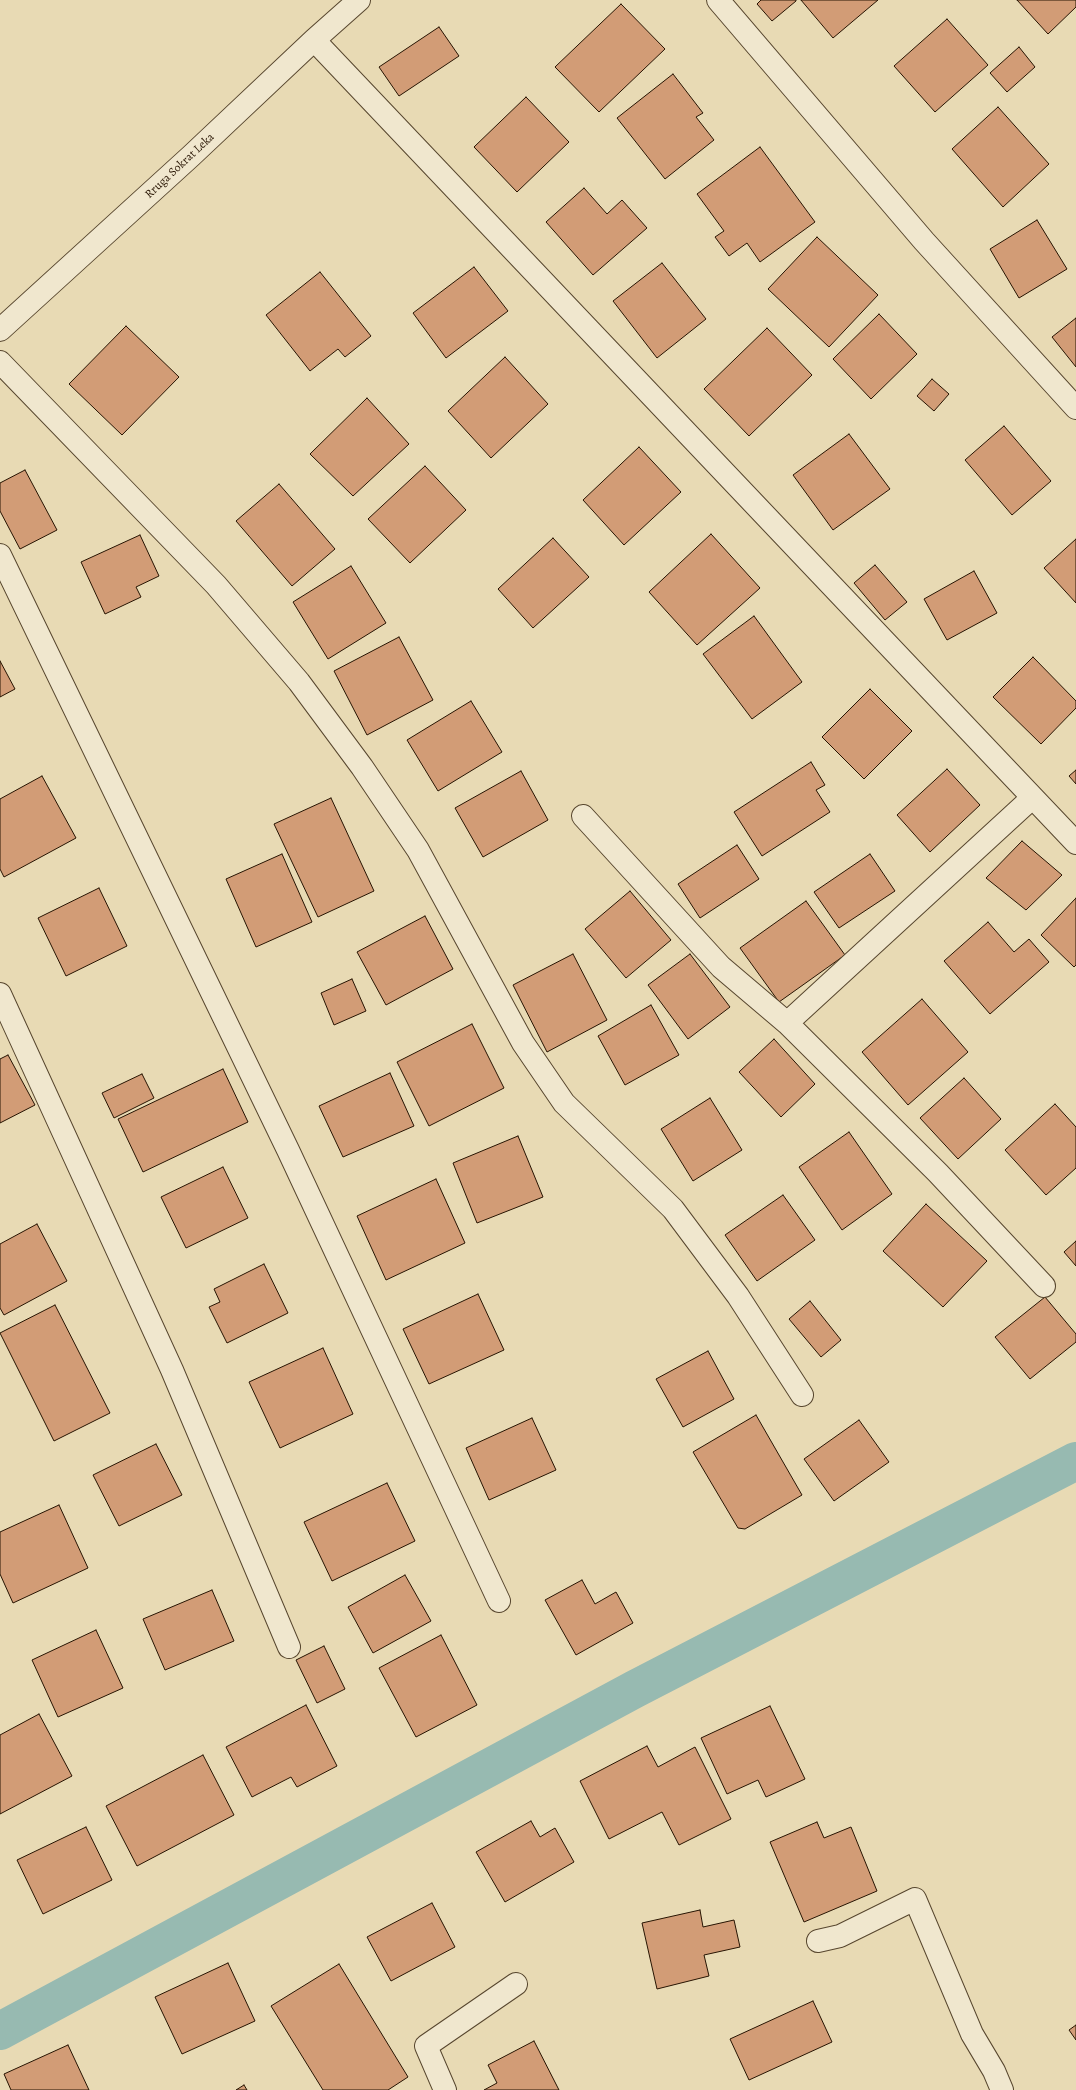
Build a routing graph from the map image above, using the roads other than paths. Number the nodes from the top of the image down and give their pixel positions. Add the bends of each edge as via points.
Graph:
1 (359, 0) edge
2 (718, 0) edge
3 (314, 40) junction
4 (0, 330) edge
5 (0, 362) edge
6 (1076, 408) edge
7 (0, 555) edge
8 (1032, 798) junction
9 (583, 816) dead end
10 (1076, 843) edge
11 (0, 994) edge
12 (788, 1023) junction
13 (1044, 1286) dead end
14 (802, 1395) dead end
15 (499, 1601) dead end
16 (289, 1647) dead end
17 (818, 1941) dead end
18 (516, 1984) dead end
19 (445, 2090) edge
20 (1002, 2090) edge

1 - 3 street, Rruga Sokrat Leka
2 - 6 street via 924,241
3 - 4 street, Rruga Sokrat Leka
3 - 8 street
5 - 14 street via 216,585 299,682 362,767 418,850 523,1043 564,1102 673,1209 738,1296
7 - 15 street via 284,1143
8 - 10 street
8 - 12 street
9 - 12 street via 721,967
11 - 16 street via 172,1370
12 - 13 street via 938,1173
17 - 20 street via 840,1936 915,1899 972,2034
18 - 19 street via 426,2046

